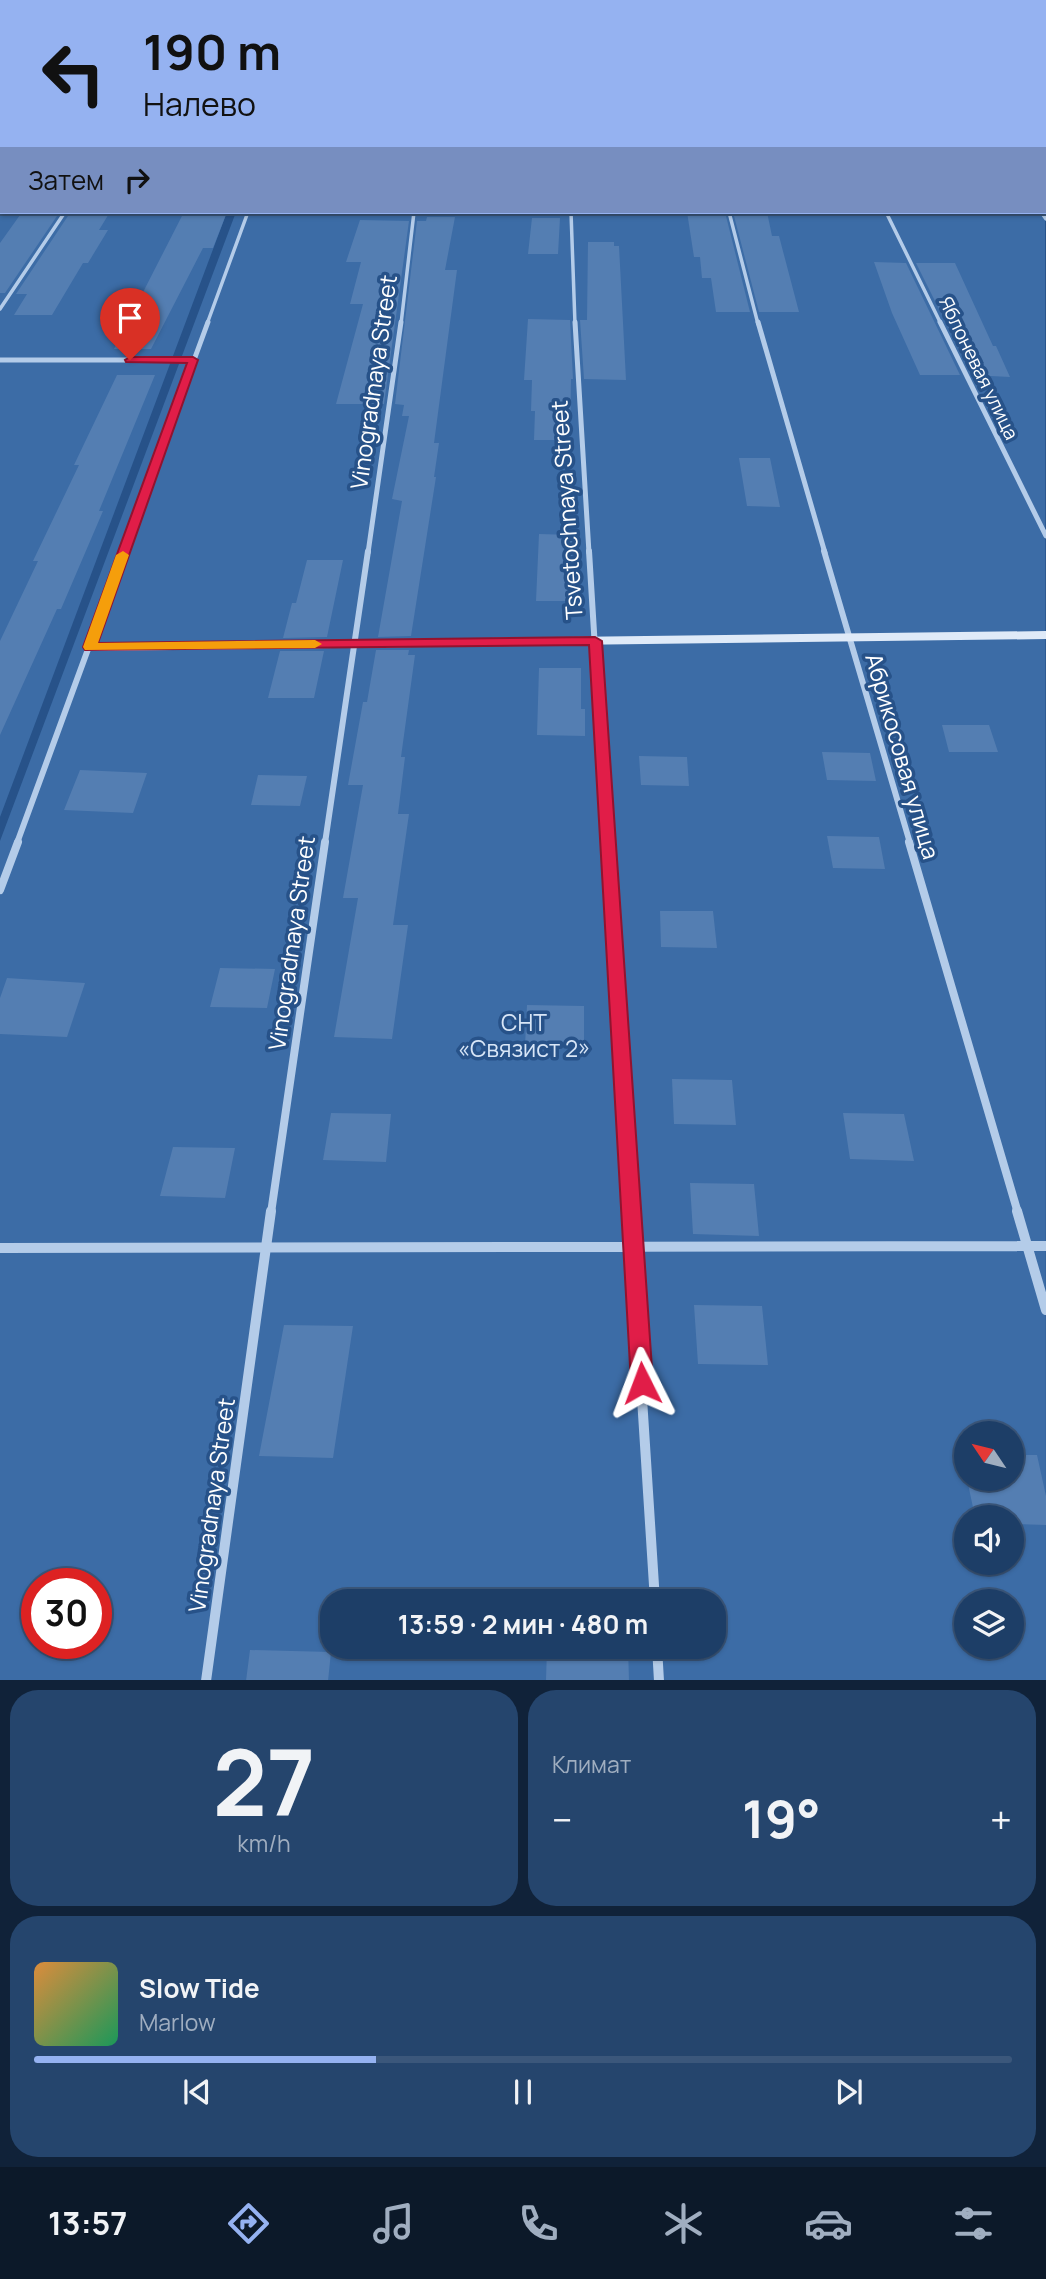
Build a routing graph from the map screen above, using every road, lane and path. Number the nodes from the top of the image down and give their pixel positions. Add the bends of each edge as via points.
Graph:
1 (64, 214) edge
2 (247, 214) edge
3 (414, 214) edge
4 (571, 214) edge
5 (729, 214) edge
6 (887, 214) edge
7 (0, 309) edge
8 (0, 360) edge
9 (193, 360) junction
10 (1046, 536) edge
11 (1046, 635) edge
12 (850, 638) junction
13 (595, 641) junction
14 (354, 644) junction
15 (89, 647) junction
16 (0, 890) edge
17 (1029, 1246) junction
18 (1046, 1246) edge
19 (634, 1247) junction
20 (0, 1248) edge
21 (266, 1248) junction
22 (1046, 1310) edge
23 (654, 1589) edge
24 (658, 1659) edge
25 (206, 1680) edge
26 (659, 1680) edge

1 - 7 street
2 - 9 street
3 - 14 street, Vinogradnaya Street
4 - 13 street, Tsvetochnaya Street
5 - 12 street, Абрикосовая улица
6 - 10 street, Яблоневая улица
8 - 9 street
9 - 15 street
11 - 12 street
12 - 13 street
12 - 17 street, Абрикосовая улица
13 - 14 street
13 - 19 street, Tsvetochnaya Street
14 - 15 street
14 - 21 street, Vinogradnaya Street
15 - 16 street
17 - 18 street
17 - 19 street
17 - 22 street, Абрикосовая улица
19 - 21 street
19 - 23 street, Tsvetochnaya Street
20 - 21 street
21 - 25 street, Vinogradnaya Street
24 - 26 street

